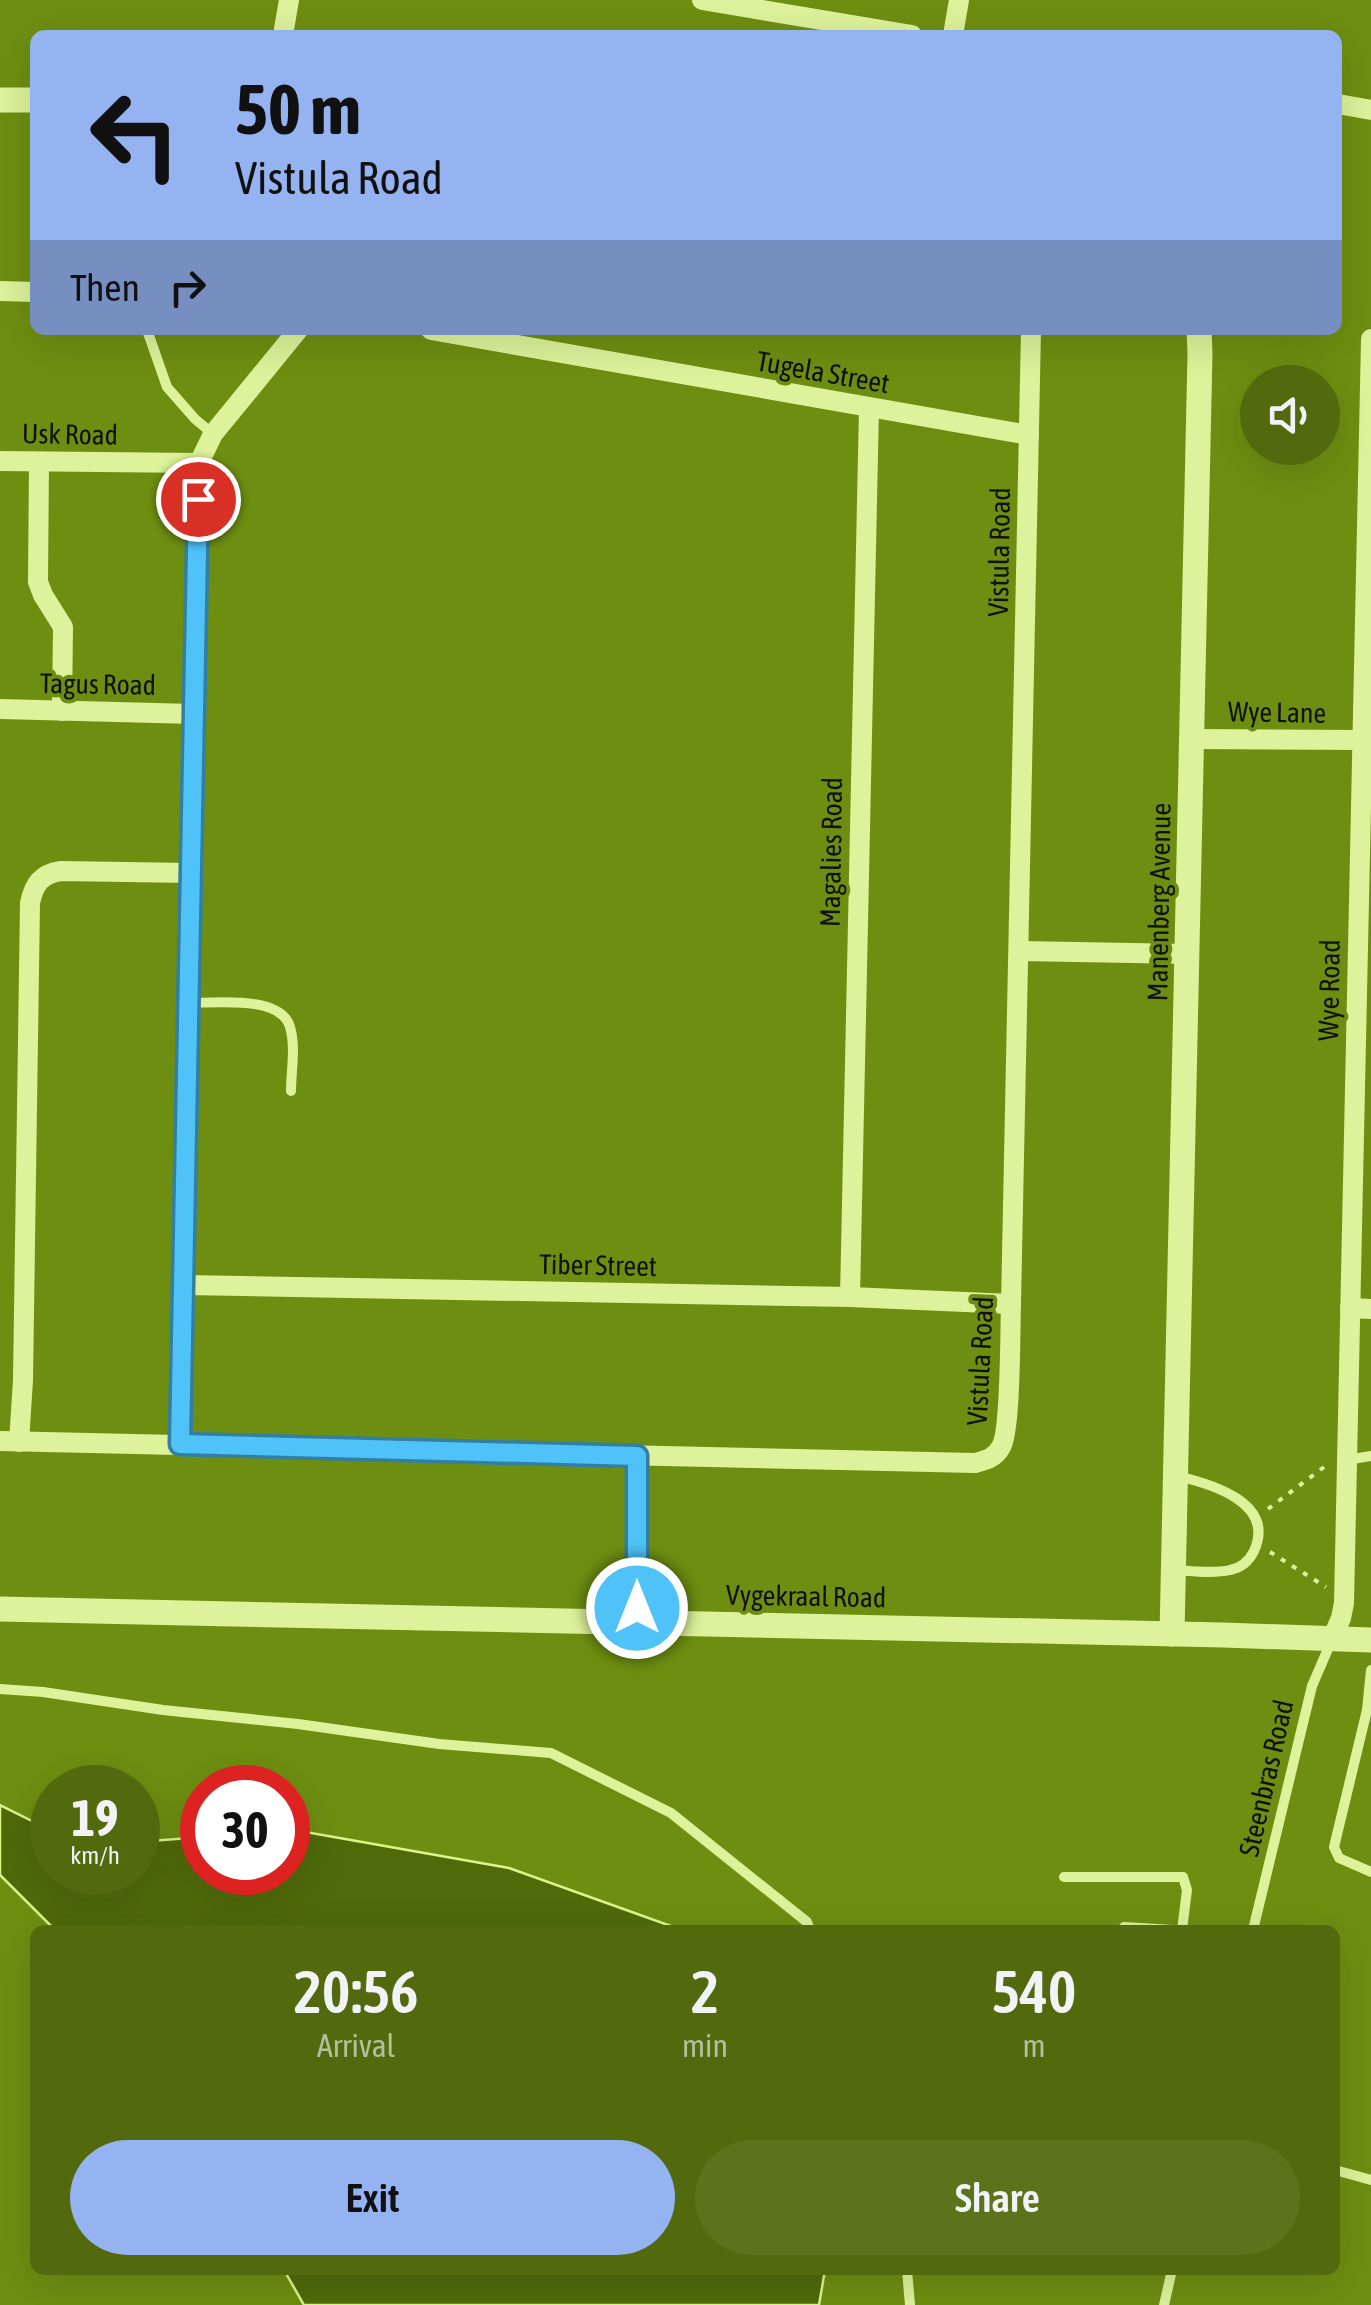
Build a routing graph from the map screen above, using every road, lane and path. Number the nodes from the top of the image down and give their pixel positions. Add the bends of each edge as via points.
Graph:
1 (289, 0) edge
2 (702, 0) edge
3 (959, 0) edge
4 (284, 30) edge
5 (882, 30) edge
6 (954, 30) edge
7 (0, 100) edge
8 (30, 100) edge
9 (1342, 105) edge
10 (1371, 110) edge
11 (0, 291) edge
12 (30, 292) edge
13 (150, 335) edge
14 (294, 335) edge
15 (1032, 335) edge
16 (1198, 335) edge
17 (498, 336) edge
18 (1371, 339) edge
19 (869, 408) junction
20 (213, 434) junction
21 (1029, 435) junction
22 (0, 461) edge
23 (39, 462) junction
24 (199, 463) junction
25 (1370, 481) edge
26 (0, 710) edge
27 (62, 711) junction
28 (194, 714) junction
29 (1192, 739) junction
30 (1362, 740) junction
31 (190, 874) junction
32 (1020, 951) junction
33 (1188, 954) junction
34 (188, 1003) junction
35 (290, 1091) dead end
36 (184, 1285) junction
37 (850, 1298) junction
38 (1011, 1304) junction
39 (1360, 1308) edge
40 (10, 1441) edge
41 (180, 1444) junction
42 (637, 1456) junction
43 (1371, 1456) edge
44 (1347, 1460) junction
45 (1176, 1476) junction
46 (1256, 1518) junction
47 (1257, 1543) junction
48 (1174, 1570) junction
49 (1344, 1603) junction
50 (0, 1609) edge
51 (637, 1623) junction
52 (1172, 1634) junction
53 (1332, 1640) junction
54 (1371, 1640) edge
55 (1371, 1670) edge
56 (0, 1688) edge
57 (1369, 1710) edge
58 (1371, 1872) edge
59 (1064, 1877) dead end
60 (808, 1925) edge
61 (1183, 1925) edge
62 (1254, 1925) edge
63 (1340, 2171) edge
64 (1371, 2180) edge
65 (907, 2275) edge
66 (1171, 2275) edge
67 (910, 2305) edge
68 (1164, 2305) edge

1 - 4 street
2 - 5 street
3 - 6 street
7 - 8 street
9 - 10 street
11 - 12 street
13 - 20 lane via 167,387
14 - 20 street
15 - 21 street, Vistula Road
16 - 29 street, Manenberg Avenue
17 - 19 street, Tugela Street
18 - 25 street, Wye Road
19 - 21 street, Tugela Street
19 - 37 street, Magalies Road
20 - 24 street
21 - 32 street, Vistula Road
22 - 23 street, Usk Road
23 - 24 street, Usk Road
23 - 27 street via 38,582 62,627
24 - 28 street
25 - 30 street, Wye Road
26 - 27 street, Tagus Road
27 - 28 street, Tagus Road
28 - 31 street
29 - 30 street, Wye Lane
29 - 33 street, Manenberg Avenue
30 - 39 street, Wye Road
31 - 34 street
31 - 40 street via 60,871 38,880 32,892 23,1380
32 - 33 street
32 - 38 street, Vistula Road
33 - 45 street, Manenberg Avenue
34 - 35 lane via 259,1004 280,1012 292,1037
34 - 36 street
36 - 37 street, Tiber Street
36 - 41 street
37 - 38 street, Tiber Street
38 - 42 street, Vistula Road via 1004,1440 992,1458 975,1464
39 - 44 street, Wye Road
40 - 41 street, Vistula Road
41 - 42 street, Vistula Road
42 - 51 street
43 - 44 lane
44 - 46 path via 1326,1464
44 - 49 street, Wye Road
45 - 46 lane via 1213,1485
45 - 48 street, Manenberg Avenue
46 - 47 lane
47 - 48 lane via 1251,1558 1230,1570
47 - 49 path
48 - 52 street, Manenberg Avenue
49 - 53 street, Wye Road
50 - 51 street, Vygekraal Road
51 - 52 street, Vygekraal Road
52 - 53 street, Vygekraal Road
53 - 54 street, Vygekraal Road
53 - 62 lane, Steenbras Road via 1312,1686
55 - 57 lane
56 - 60 lane via 551,1753 671,1813
57 - 58 lane via 1334,1848 1339,1858
59 - 61 lane via 1184,1877
63 - 64 lane
65 - 67 lane
66 - 68 lane

